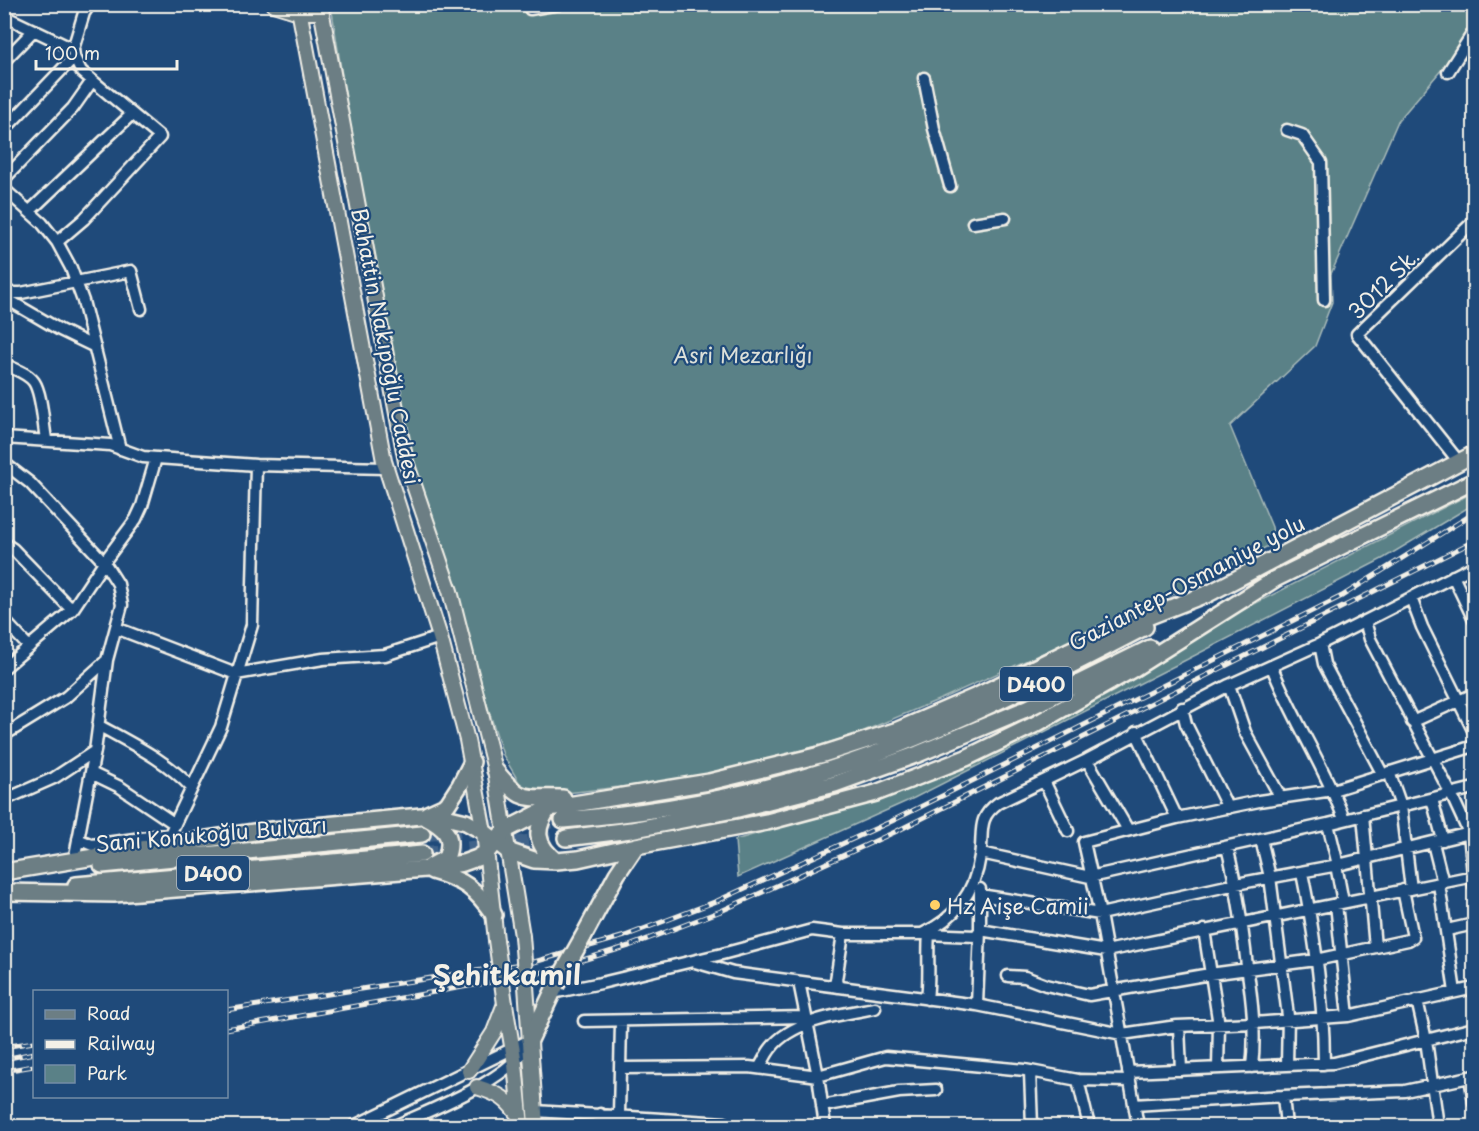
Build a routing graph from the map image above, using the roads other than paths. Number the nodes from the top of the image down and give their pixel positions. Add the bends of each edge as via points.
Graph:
1 (90, 4) edge
2 (273, 4) edge
3 (559, 4) edge
4 (299, 8) edge
5 (321, 8) edge
6 (530, 9) dead end
7 (4, 16) edge
8 (34, 30) junction
9 (1474, 31) edge
10 (74, 53) junction
11 (4, 61) edge
12 (1448, 72) dead end
13 (924, 78) dead end
14 (92, 81) junction
15 (132, 114) junction
16 (1287, 129) dead end
17 (4, 130) edge
18 (4, 179) edge
19 (950, 186) dead end
20 (4, 189) edge
21 (30, 211) junction
22 (1005, 218) dead end
23 (1474, 221) edge
24 (973, 224) dead end
25 (57, 242) junction
26 (76, 283) junction
27 (4, 294) edge
28 (1324, 300) dead end
29 (141, 309) dead end
30 (94, 347) junction
31 (4, 364) edge
32 (4, 438) edge
33 (46, 440) junction
34 (120, 448) junction
35 (1474, 454) edge
36 (156, 458) junction
37 (1459, 462) junction
38 (4, 463) edge
39 (256, 465) junction
40 (386, 468) junction
41 (1474, 481) edge
42 (4, 543) edge
43 (104, 562) junction
44 (1474, 566) edge
45 (1280, 576) junction
46 (1453, 576) junction
47 (1214, 591) junction
48 (1411, 598) junction
49 (72, 610) junction
50 (4, 620) edge
51 (1474, 620) edge
52 (1365, 621) junction
53 (116, 628) junction
54 (440, 637) junction
55 (1320, 644) junction
56 (29, 647) junction
57 (107, 660) junction
58 (1272, 667) junction
59 (4, 668) edge
60 (236, 674) junction
61 (1228, 685) junction
62 (1474, 694) edge
63 (1457, 701) junction
64 (1182, 708) junction
65 (1412, 722) junction
66 (98, 725) junction
67 (1136, 732) junction
68 (1474, 732) edge
69 (4, 735) edge
70 (1474, 746) edge
71 (95, 751) junction
72 (1433, 759) junction
73 (1087, 760) junction
74 (472, 762) junction
75 (495, 770) junction
76 (91, 773) junction
77 (1386, 774) junction
78 (1044, 781) junction
79 (192, 788) junction
80 (1474, 788) edge
81 (1333, 789) junction
82 (1451, 794) junction
83 (1281, 798) junction
84 (1432, 799) junction
85 (4, 800) edge
86 (593, 800) junction
87 (1401, 806) junction
88 (549, 808) junction
89 (1228, 808) junction
90 (1362, 815) junction
91 (421, 816) junction
92 (1177, 818) junction
93 (1344, 819) junction
94 (563, 820) tunnel mouth
95 (175, 824) junction
96 (1328, 824) junction
97 (1128, 830) junction
98 (1068, 831) dead end
99 (1472, 833) edge
100 (422, 834) tunnel mouth
101 (566, 838) tunnel mouth
102 (78, 839) junction
103 (1261, 839) junction
104 (496, 841) junction
105 (1438, 841) junction
106 (636, 846) junction
107 (1227, 847) junction
108 (1406, 849) junction
109 (422, 854) tunnel mouth
110 (980, 856) junction
111 (1368, 858) junction
112 (74, 861) junction
113 (556, 861) junction
114 (1337, 865) junction
115 (426, 869) junction
116 (4, 873) edge
117 (1302, 873) junction
118 (1090, 877) junction
119 (1270, 877) junction
120 (1474, 879) edge
121 (1236, 884) junction
122 (1441, 884) junction
123 (1407, 889) junction
124 (4, 891) edge
125 (980, 895) junction
126 (1371, 896) junction
127 (1340, 903) junction
128 (1310, 910) junction
129 (1100, 914) junction
130 (494, 915) junction
131 (1274, 916) junction
132 (1242, 922) junction
133 (1474, 924) edge
134 (980, 930) junction
135 (1204, 930) junction
136 (1447, 930) junction
137 (843, 934) junction
138 (925, 934) junction
139 (1375, 947) junction
140 (1106, 951) junction
141 (1340, 954) junction
142 (1316, 960) junction
143 (692, 962) junction
144 (1282, 965) junction
145 (1248, 971) junction
146 (1210, 974) junction
147 (1008, 976) dead end
148 (799, 982) junction
149 (838, 987) junction
150 (1474, 988) edge
151 (554, 989) junction
152 (1113, 992) junction
153 (1455, 992) junction
154 (927, 999) junction
155 (1417, 1000) junction
156 (505, 1004) junction
157 (977, 1005) junction
158 (875, 1008) dead end
159 (1348, 1016) junction
160 (1324, 1018) junction
161 (807, 1020) junction
162 (1288, 1020) junction
163 (584, 1021) dead end
164 (621, 1022) junction
165 (1254, 1023) junction
166 (1219, 1025) junction
167 (1179, 1027) junction
168 (1474, 1028) edge
169 (1122, 1034) junction
170 (530, 1040) junction
171 (1426, 1040) junction
172 (512, 1050) junction
173 (514, 1064) junction
174 (1324, 1064) junction
175 (1287, 1065) junction
176 (1252, 1067) junction
177 (620, 1068) junction
178 (759, 1068) junction
179 (1218, 1068) junction
180 (1182, 1070) junction
181 (469, 1071) junction
182 (1030, 1072) junction
183 (818, 1076) junction
184 (1129, 1077) junction
185 (1472, 1077) edge
186 (1078, 1080) junction
187 (1432, 1085) junction
188 (477, 1087) junction
189 (936, 1090) dead end
190 (1283, 1096) junction
191 (1474, 1102) edge
192 (1134, 1105) junction
193 (822, 1106) junction
194 (535, 1111) junction
195 (600, 1114) junction
196 (619, 1116) junction
197 (646, 1122) edge
198 (521, 1123) edge
199 (354, 1126) edge
200 (396, 1126) edge
201 (536, 1126) edge
202 (599, 1126) edge
203 (728, 1126) edge
204 (825, 1126) edge
205 (1032, 1126) edge
206 (1089, 1126) edge
207 (1138, 1126) edge
208 (1286, 1126) edge
209 (1432, 1126) edge
210 (1438, 1126) edge

1 - 10 street
2 - 4 main road
3 - 6 street
4 - 5 main road
4 - 40 main road, Bahattin Nakıpoğlu Caddesi
5 - 75 main road, Bahattin Nakıpoğlu Caddesi via 406,462 450,591
7 - 8 street
8 - 10 street
8 - 11 street
9 - 12 street
10 - 14 street via 81,71
10 - 17 street
13 - 19 street
14 - 15 street
14 - 18 street via 73,108
15 - 21 street
15 - 25 street via 160,137 84,219
16 - 28 street via 1302,135 1321,162
20 - 21 street
21 - 25 street
22 - 24 street
23 - 37 street, 3012 Sk. via 1357,334
25 - 26 street
26 - 27 street
26 - 29 street via 131,271
26 - 30 street
27 - 30 street via 22,309
30 - 34 street
31 - 33 street via 34,382
32 - 33 street
33 - 34 street
34 - 36 street
35 - 37 highway, Gaziantep-Osmaniye yolu / D400
36 - 39 street
36 - 43 street via 136,519
37 - 47 highway, Gaziantep-Osmaniye yolu / D400
38 - 43 street via 30,483
39 - 40 street
39 - 60 street via 252,625
40 - 54 main road, Bahattin Nakıpoğlu Caddesi
41 - 45 highway, Gaziantep-Osmaniye yolu / D400
42 - 49 street
43 - 49 street
43 - 53 street via 118,584 122,605
44 - 46 street
45 - 101 highway, Gaziantep-Osmaniye yolu / D400 via 1154,646 1039,703 918,754 835,784 734,810
45 - 106 highway via 1133,669 966,758 876,793 778,819
46 - 48 street
46 - 51 street
47 - 86 highway via 1099,636 898,730 820,755 709,782
47 - 94 highway, Gaziantep-Osmaniye yolu / D400 via 1016,694 830,769 728,797 624,815
48 - 52 street
48 - 63 street
49 - 56 street
50 - 56 street
52 - 55 street
52 - 65 street via 1370,639
53 - 57 street
53 - 60 street
54 - 60 street via 385,655 323,659
54 - 74 main road, Bahattin Nakıpoğlu Caddesi
55 - 58 street
55 - 77 street via 1324,664
56 - 59 street
57 - 66 street
57 - 69 street via 66,698
58 - 61 street
58 - 81 street via 1285,700
60 - 79 street via 221,727
61 - 64 street
61 - 83 street via 1245,732
62 - 63 street
63 - 65 street
63 - 68 street
64 - 67 street
64 - 89 street via 1186,724
65 - 72 street
66 - 71 street
66 - 79 street via 155,756
67 - 73 street
67 - 92 street
70 - 72 street
71 - 76 street
71 - 85 street via 54,778
72 - 77 street
72 - 82 street
73 - 78 street
73 - 97 street
74 - 91 highway via 447,806
74 - 104 main road, Bahattin Nakıpoğlu Caddesi
75 - 86 highway via 509,788 525,798
75 - 104 main road, Bahattin Nakıpoğlu Caddesi
76 - 95 street via 120,787
76 - 102 street
77 - 81 street
77 - 87 street
78 - 98 street
78 - 110 street via 989,809 983,817
79 - 95 street
80 - 82 street
81 - 83 street
81 - 93 street
82 - 84 street
82 - 99 street
83 - 89 street
84 - 87 street
84 - 105 street
86 - 88 highway
87 - 90 street
87 - 108 street
88 - 104 highway
88 - 113 highway via 541,819 538,834 544,852
89 - 92 street
90 - 93 street
90 - 111 street
91 - 104 highway via 466,822
91 - 112 highway via 261,831
91 - 115 highway via 440,824 451,846 446,858
92 - 97 street
93 - 96 street
95 - 102 street via 170,834 92,845
96 - 103 street
96 - 114 street
97 - 118 street via 1084,842
99 - 105 street
99 - 120 street
100 - 116 highway, Sani Konukoğlu Bulvarı / D400
102 - 112 street
103 - 107 street
103 - 119 street
104 - 113 highway via 534,860
104 - 115 highway via 463,863
104 - 130 main road
104 - 170 main road, bridge via 522,936
105 - 108 street
105 - 122 street
106 - 113 highway
106 - 151 highway, bridge
107 - 118 street
107 - 121 street
108 - 111 street
108 - 123 street
109 - 124 highway, Sani Konukoğlu Bulvarı / D400
110 - 118 street
110 - 125 street
110 - 138 street via 972,890 944,922
111 - 114 street
111 - 126 street
112 - 116 highway
114 - 117 street
114 - 127 street
115 - 124 highway via 114,894
115 - 130 highway via 464,884 480,895
117 - 119 street
117 - 128 street
118 - 129 street
119 - 121 street
119 - 131 street
120 - 122 street
121 - 129 street
121 - 132 street
122 - 123 street
122 - 136 street
123 - 126 street
123 - 139 street via 1413,937
125 - 129 street
125 - 134 street
126 - 127 street
126 - 139 street
127 - 128 street
127 - 141 street
128 - 131 street
128 - 142 street
129 - 140 street
130 - 156 main road, bridge
131 - 132 street
131 - 144 street
132 - 135 street
132 - 145 street
133 - 136 street
134 - 138 street via 976,936
134 - 140 street
134 - 157 street
135 - 140 street
135 - 146 street
136 - 153 street
137 - 138 street
137 - 143 street via 812,930
137 - 149 street
138 - 154 street via 930,980
139 - 141 street
140 - 152 street
141 - 142 street
141 - 159 street
142 - 144 street
142 - 160 street
143 - 148 street via 733,973
143 - 151 street
144 - 145 street
144 - 162 street
145 - 146 street
145 - 165 street
146 - 152 street
146 - 166 street
147 - 152 street via 1026,976 1089,995
148 - 149 street
148 - 161 street
149 - 154 street
150 - 153 street
151 - 170 highway
152 - 169 street
153 - 155 street
154 - 157 street
155 - 159 street
155 - 171 street
156 - 172 main road
156 - 181 main road via 494,1032
157 - 169 street
158 - 161 street
159 - 160 street
160 - 162 street
160 - 174 street
161 - 164 street
161 - 178 street via 772,1047
161 - 183 street
162 - 165 street
162 - 175 street
163 - 164 street
164 - 177 street
165 - 166 street
165 - 176 street
166 - 167 street
166 - 179 street
167 - 169 street
167 - 180 street
168 - 171 street
169 - 184 street
170 - 172 street
170 - 173 street
170 - 194 main road
171 - 174 street
171 - 187 street
172 - 173 main road
172 - 181 street
173 - 188 street
173 - 198 main road
174 - 175 street
175 - 176 street
176 - 179 street
177 - 178 street
177 - 196 street
178 - 183 street
179 - 180 street
180 - 184 street
181 - 199 street
182 - 183 street via 886,1057
182 - 186 street
182 - 205 street
183 - 193 street
184 - 186 street
184 - 192 street
185 - 187 street
185 - 191 street
186 - 206 street
187 - 190 street via 1405,1091
187 - 210 street
188 - 198 main road via 510,1103
188 - 200 street
189 - 193 street via 899,1092
190 - 192 street
190 - 208 street
192 - 207 street
193 - 204 street
194 - 195 street
194 - 201 main road
195 - 196 street
195 - 202 street
196 - 197 street
197 - 203 street
209 - 210 street

